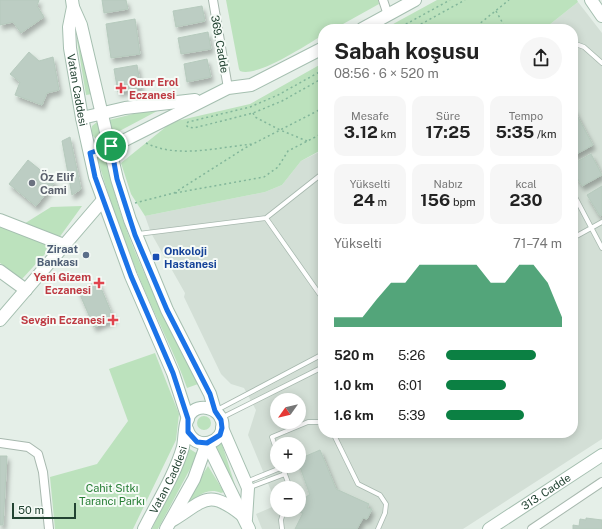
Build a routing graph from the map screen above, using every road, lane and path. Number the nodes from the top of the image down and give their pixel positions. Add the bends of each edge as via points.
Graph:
1 (213, 0) edge
2 (383, 0) edge
3 (415, 0) edge
4 (450, 0) edge
5 (465, 0) edge
6 (509, 0) edge
7 (591, 0) edge
8 (72, 4) edge
9 (496, 11) junction
10 (388, 15) junction
11 (602, 16) edge
12 (371, 24) edge
13 (406, 24) edge
14 (421, 24) edge
15 (479, 24) edge
16 (503, 24) edge
17 (578, 45) edge
18 (318, 51) edge
19 (602, 63) edge
20 (318, 73) edge
21 (318, 81) edge
22 (228, 88) junction
23 (202, 100) junction
24 (318, 111) edge
25 (103, 113) junction
26 (252, 113) junction
27 (82, 118) junction
28 (280, 130) junction
29 (318, 136) edge
30 (308, 141) junction
31 (146, 143) dead end
32 (255, 143) junction
33 (111, 146) junction
34 (90, 153) junction
35 (318, 177) edge
36 (174, 193) junction
37 (103, 200) junction
38 (578, 203) edge
39 (125, 205) junction
40 (266, 218) junction
41 (0, 220) edge
42 (602, 222) edge
43 (590, 228) junction
44 (135, 235) junction
45 (578, 235) edge
46 (64, 245) junction
47 (602, 248) edge
48 (0, 271) edge
49 (26, 290) junction
50 (318, 292) edge
51 (0, 320) edge
52 (318, 357) edge
53 (318, 370) edge
54 (219, 419) junction
55 (318, 422) edge
56 (187, 424) junction
57 (272, 437) edge
58 (335, 438) edge
59 (0, 443) edge
60 (207, 443) junction
61 (602, 455) edge
62 (270, 473) edge
63 (285, 474) joint
64 (288, 481) edge
65 (602, 482) edge
66 (247, 485) junction
67 (282, 517) edge
68 (248, 524) edge
69 (168, 526) edge
70 (49, 529) edge
71 (144, 529) edge
72 (282, 529) edge
73 (378, 529) edge
74 (489, 529) edge
75 (532, 529) edge

1 - 22 street, 369. Cadde
2 - 10 street
3 - 10 main road
4 - 13 path
5 - 14 path
6 - 9 path
7 - 11 main road
8 - 25 main road, Vatan Caddesi via 81,25
8 - 27 main road, Vatan Caddesi via 69,39
9 - 15 path
9 - 16 path
10 - 12 main road
17 - 19 lane
18 - 22 main road via 251,85
20 - 26 path via 250,107 186,124 194,128
21 - 26 path via 282,101
22 - 23 main road
23 - 25 main road via 125,108
23 - 33 main road
24 - 28 path
25 - 27 main road
25 - 33 main road, Vatan Caddesi
26 - 28 path
27 - 34 main road, Vatan Caddesi
28 - 30 path
28 - 32 path
29 - 30 path
30 - 36 path via 288,151 278,167 264,178
31 - 32 path via 157,148 182,151
32 - 36 path
33 - 34 main road
33 - 39 main road, Vatan Caddesi
34 - 37 main road, Vatan Caddesi
35 - 40 lane
36 - 39 path
37 - 46 main road
37 - 56 main road, Vatan Caddesi via 134,283 173,373
38 - 43 lane
39 - 44 main road, Vatan Caddesi
40 - 44 lane
40 - 50 lane
41 - 46 main road
42 - 43 lane
43 - 45 lane
43 - 47 lane
44 - 54 main road, Vatan Caddesi via 167,310 210,394
46 - 49 main road
48 - 49 main road
49 - 51 main road
52 - 54 lane
53 - 54 lane
54 - 56 main road via 205,408 200,408 190,414
54 - 60 main road, Vatan Caddesi via 217,439
54 - 66 main road
55 - 57 lane via 308,422
56 - 60 main road, Vatan Caddesi via 193,439
56 - 71 main road, Vatan Caddesi via 175,466
58 - 73 lane via 358,484 380,495 386,504 386,513
59 - 70 street via 28,447 38,454 44,472
60 - 68 main road
60 - 69 main road, Vatan Caddesi via 194,478
61 - 74 main road, 313. Cadde
62 - 66 lane
63 - 64 lane
63 - 66 lane
65 - 75 street
66 - 68 main road
67 - 72 lane
68 - 69 main road via 226,502 211,499 197,504

